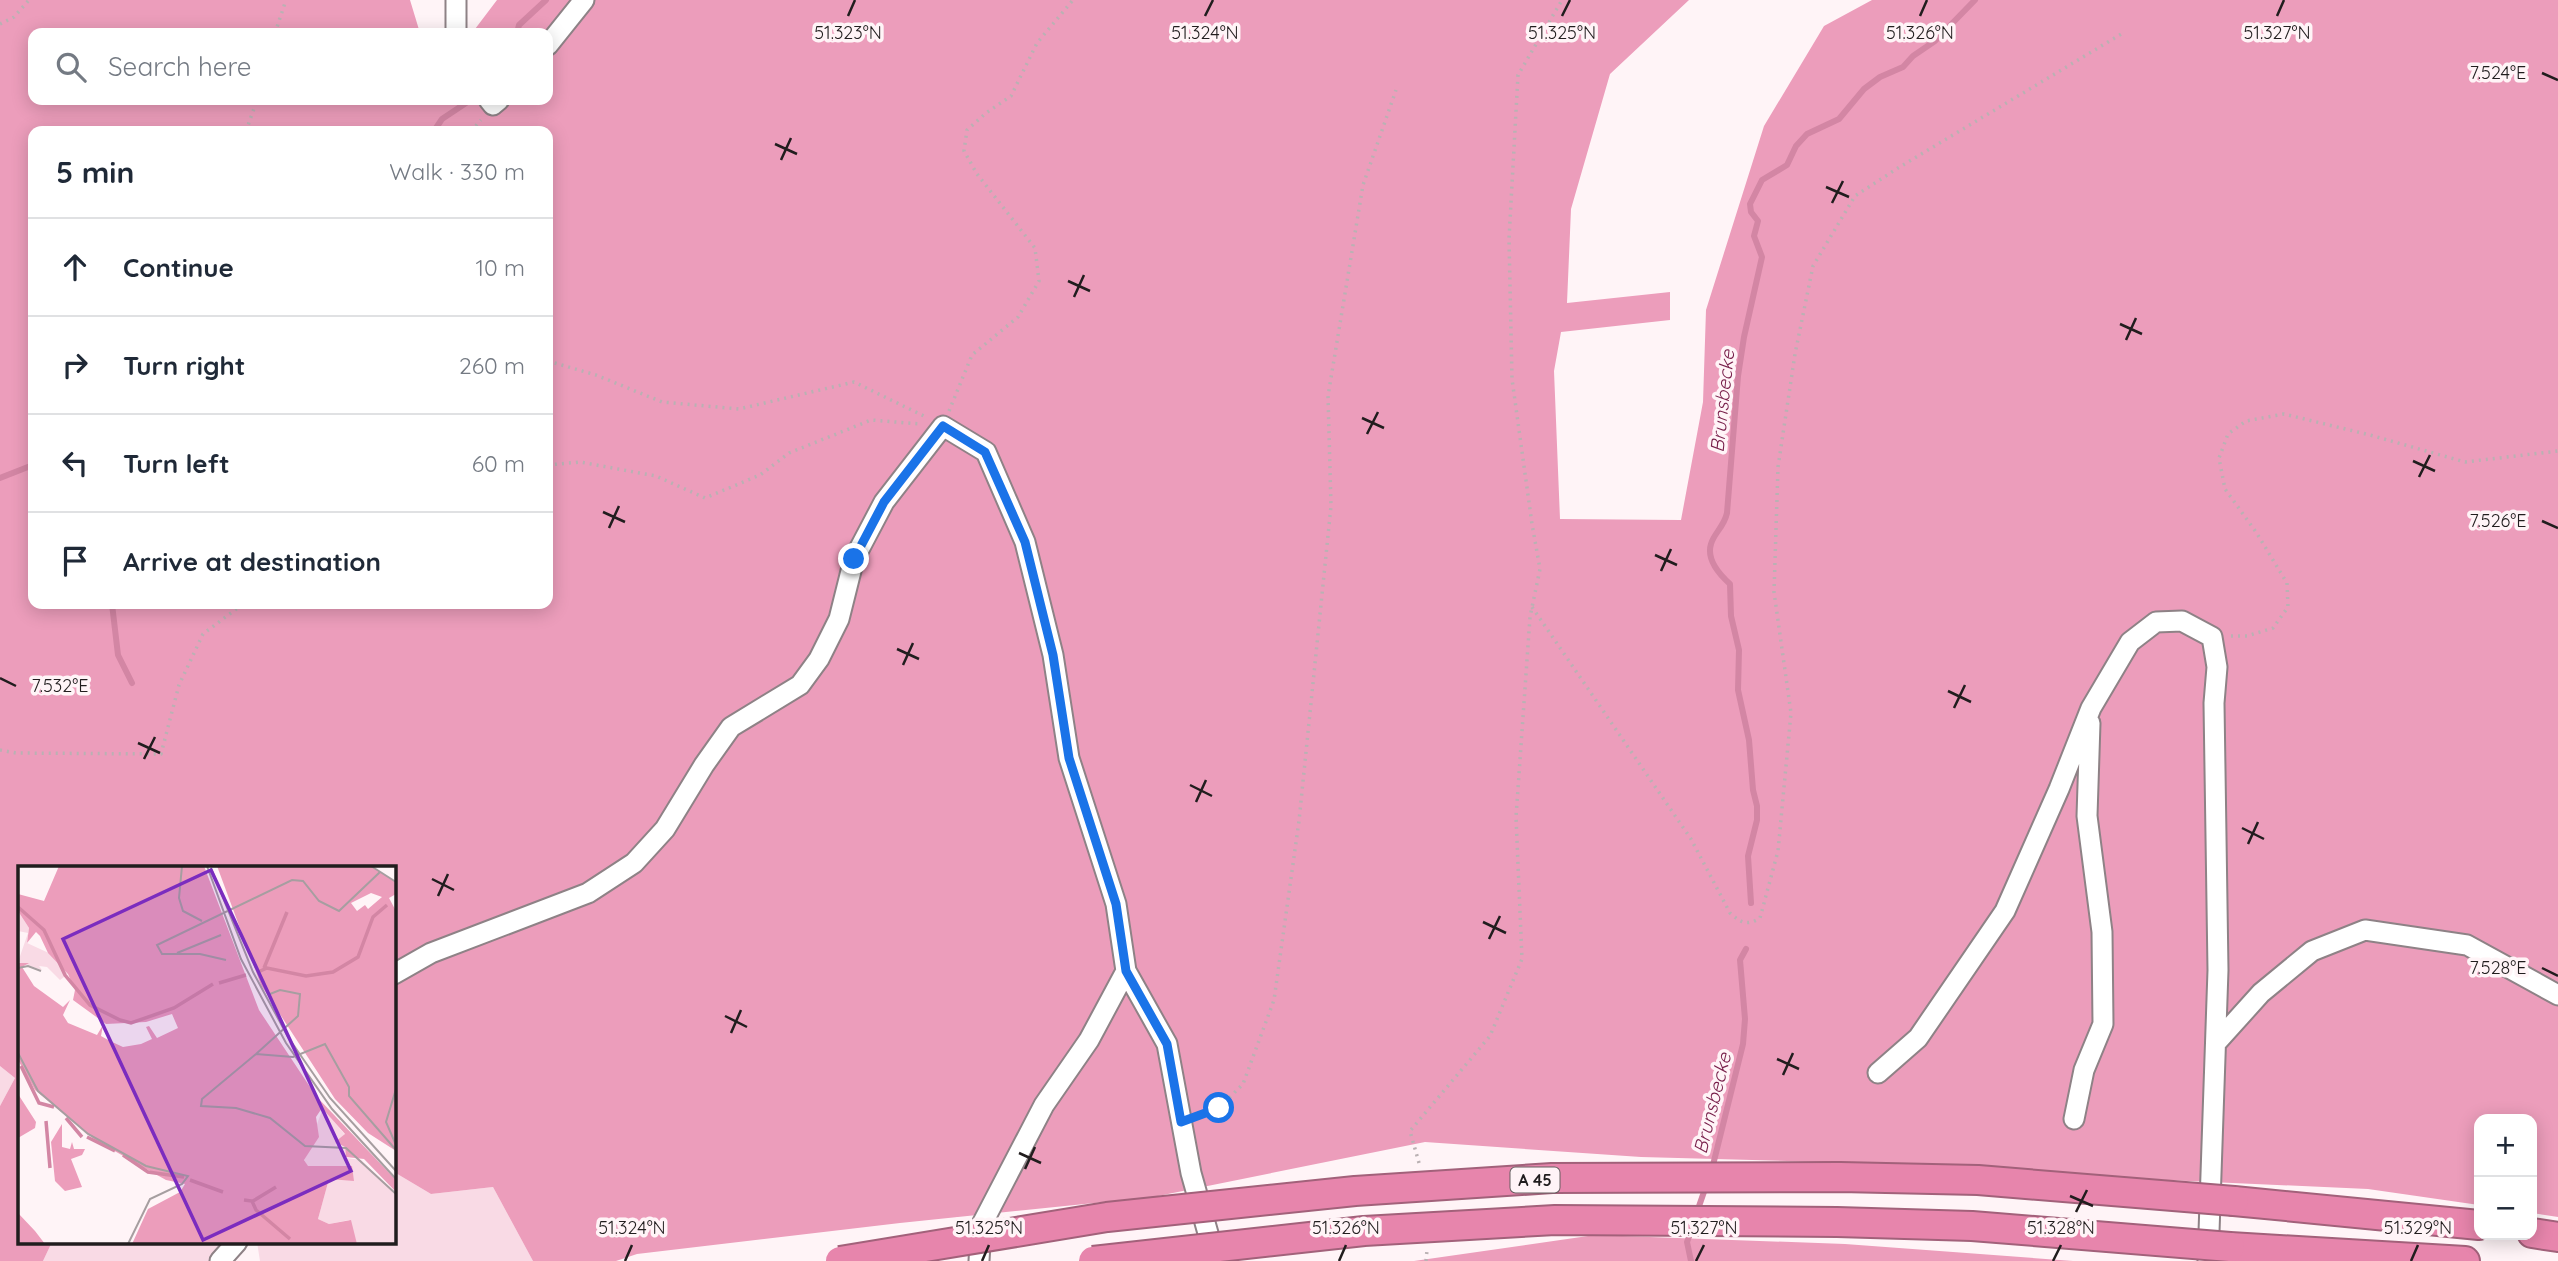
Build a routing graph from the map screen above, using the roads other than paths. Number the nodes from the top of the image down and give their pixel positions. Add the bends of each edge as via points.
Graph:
1 (456, 0) edge
2 (584, 0) edge
3 (456, 28) edge
4 (553, 39) edge
5 (2091, 708) junction
6 (1126, 971) junction
7 (396, 973) edge
8 (2558, 995) edge
9 (2216, 1043) junction
10 (1878, 1073) dead end
11 (2074, 1119) dead end
12 (2474, 1225) edge
13 (2537, 1234) edge
14 (2558, 1237) edge
15 (235, 1244) edge
16 (2219, 1254) edge
17 (220, 1261) edge
18 (840, 1261) edge
19 (979, 1261) edge
20 (1093, 1261) edge
21 (1215, 1261) edge
22 (2465, 1261) edge

1 - 3 street
2 - 4 street
5 - 9 street via 2130,642 2156,622 2182,621 2211,637 2217,667
5 - 10 street via 2005,911 1918,1038
5 - 11 street via 2087,816 2102,932 2103,1024 2084,1070
6 - 7 street via 1116,904 1069,758 1053,655 1025,542 985,452 943,426 884,502 854,559 839,619 819,659 800,685 731,727 665,829 634,863 589,893 431,953
6 - 19 street via 1089,1040 1044,1105 981,1226
6 - 21 street via 1167,1044 1191,1173
8 - 9 street via 2467,945 2365,930 2312,951 2261,993
9 - 16 street
12 - 18 highway, A 45, bridge via 1978,1180 1552,1178 1355,1191 1107,1217
13 - 14 highway
15 - 17 street
16 - 20 highway, bridge via 1972,1226 1555,1220 1364,1231
16 - 22 highway

